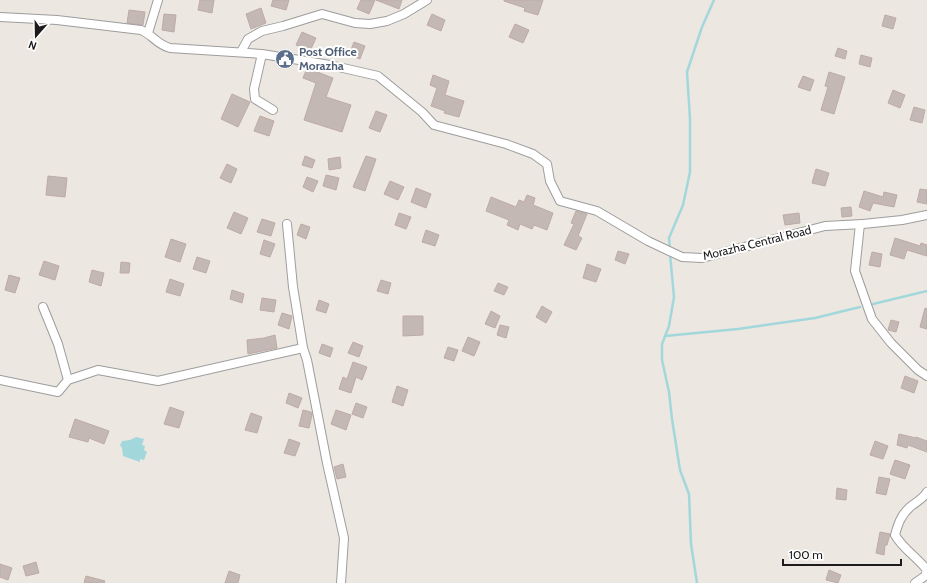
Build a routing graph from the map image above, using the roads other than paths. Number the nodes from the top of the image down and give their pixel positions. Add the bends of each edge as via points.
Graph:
1 (158, 0) edge
2 (427, 0) edge
3 (0, 17) edge
4 (148, 33) junction
5 (241, 52) junction
6 (262, 54) junction
7 (274, 110) dead end
8 (927, 215) edge
9 (287, 224) dead end
10 (860, 224) junction
11 (43, 307) dead end
12 (303, 348) junction
13 (927, 376) edge
14 (0, 380) edge
15 (68, 380) junction
16 (927, 492) edge
17 (341, 583) edge
18 (915, 583) edge

1 - 4 street
2 - 5 street via 404,14 370,24 322,14 262,31 248,39
3 - 4 street via 121,27
4 - 5 street via 157,42 170,48
5 - 6 street
6 - 7 street via 254,89 255,99
6 - 10 street, Morazha Central Road via 378,76 434,125 506,144 533,154 547,164 550,181 560,201 597,212 648,242 682,257 702,258 824,226
8 - 10 street, Morazha Central Road
9 - 12 street
10 - 13 street via 855,271 872,319 890,343
11 - 15 street via 58,344
12 - 15 street via 158,381 98,370
12 - 17 street via 344,538
14 - 15 street via 58,392
16 - 18 street via 899,520 895,535 900,544 927,570 925,576

